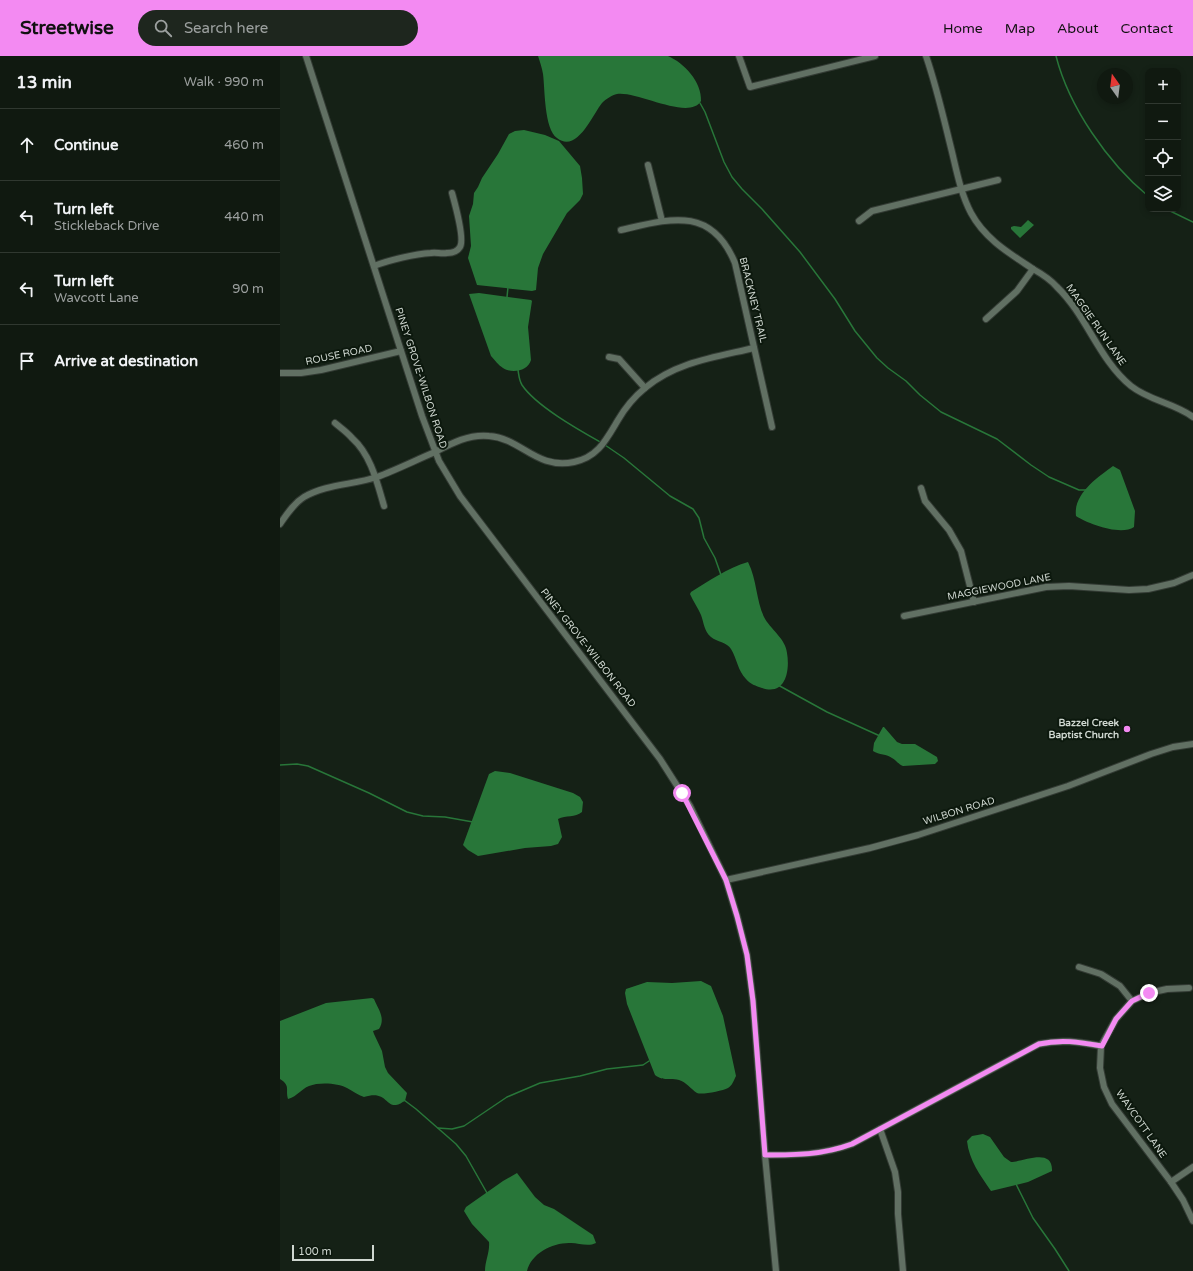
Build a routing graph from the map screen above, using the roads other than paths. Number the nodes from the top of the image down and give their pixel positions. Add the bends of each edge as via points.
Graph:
1 (306, 56) edge
2 (739, 56) edge
3 (875, 56) edge
4 (926, 56) edge
5 (648, 165) dead end
6 (998, 180) dead end
7 (961, 189) junction
8 (452, 193) dead end
9 (859, 220) dead end
10 (662, 221) junction
11 (621, 230) dead end
12 (374, 266) junction
13 (1033, 269) junction
14 (986, 319) dead end
15 (754, 348) junction
16 (401, 351) junction
17 (609, 357) dead end
18 (280, 373) edge
19 (645, 388) junction
20 (1193, 417) edge
21 (335, 423) dead end
22 (772, 427) dead end
23 (435, 452) junction
24 (376, 477) junction
25 (921, 488) dead end
26 (384, 506) dead end
27 (280, 524) edge
28 (1193, 575) edge
29 (974, 602) junction
30 (904, 616) dead end
31 (1193, 744) edge
32 (726, 880) junction
33 (1078, 967) dead end
34 (1189, 988) dead end
35 (1132, 1001) junction
36 (1102, 1046) junction
37 (880, 1129) junction
38 (765, 1155) junction
39 (1193, 1167) edge
40 (1171, 1182) junction
41 (1193, 1221) edge
42 (776, 1271) edge
43 (903, 1271) edge

1 - 12 street, PINEY GROVE-WILBON ROAD
2 - 3 street via 750,87
4 - 7 street, MAGGIE RUN LANE
5 - 10 street
6 - 7 street
7 - 9 street via 872,211
7 - 13 street, MAGGIE RUN LANE via 971,213 984,233
8 - 12 street via 462,240 457,251 431,253
10 - 11 street, BRACKNEY TRAIL
10 - 15 street, BRACKNEY TRAIL via 683,219 697,223 712,230 727,246 735,263
12 - 16 street, PINEY GROVE-WILBON ROAD
13 - 14 street via 1017,291
13 - 20 street, MAGGIE RUN LANE via 1049,279 1068,299 1115,369 1130,385 1141,394 1180,409
15 - 19 street via 676,368
15 - 22 street, BRACKNEY TRAIL
16 - 18 street, ROUSE ROAD via 321,370
16 - 23 street, PINEY GROVE-WILBON ROAD
17 - 19 street via 619,359
19 - 23 street via 628,406 599,449 575,462 544,461 510,443 490,436 464,439
21 - 24 street via 353,438 366,455
23 - 24 street
23 - 32 street, PINEY GROVE-WILBON ROAD via 460,496 660,759 690,806
24 - 26 street
24 - 27 street via 323,489 303,497 290,509
25 - 29 street via 925,501 949,530 961,551
28 - 29 street, MAGGIEWOOD LANE via 1148,589 1058,586
29 - 30 street, MAGGIEWOOD LANE
31 - 32 street, WILBON ROAD via 1151,754 1068,786 918,835
32 - 38 street, PINEY GROVE-WILBON ROAD via 748,963
33 - 35 street via 1101,974 1120,986
34 - 35 street, WAVCOTT LANE via 1149,993
35 - 36 street, WAVCOTT LANE via 1116,1019
36 - 37 street via 1067,1041 1039,1044
36 - 40 street, WAVCOTT LANE via 1100,1068 1104,1087 1112,1104
37 - 38 street via 839,1149 806,1155
37 - 43 street via 895,1172
38 - 42 street, PINEY GROVE-WILBON ROAD
39 - 40 street
40 - 41 street, WAVCOTT LANE

